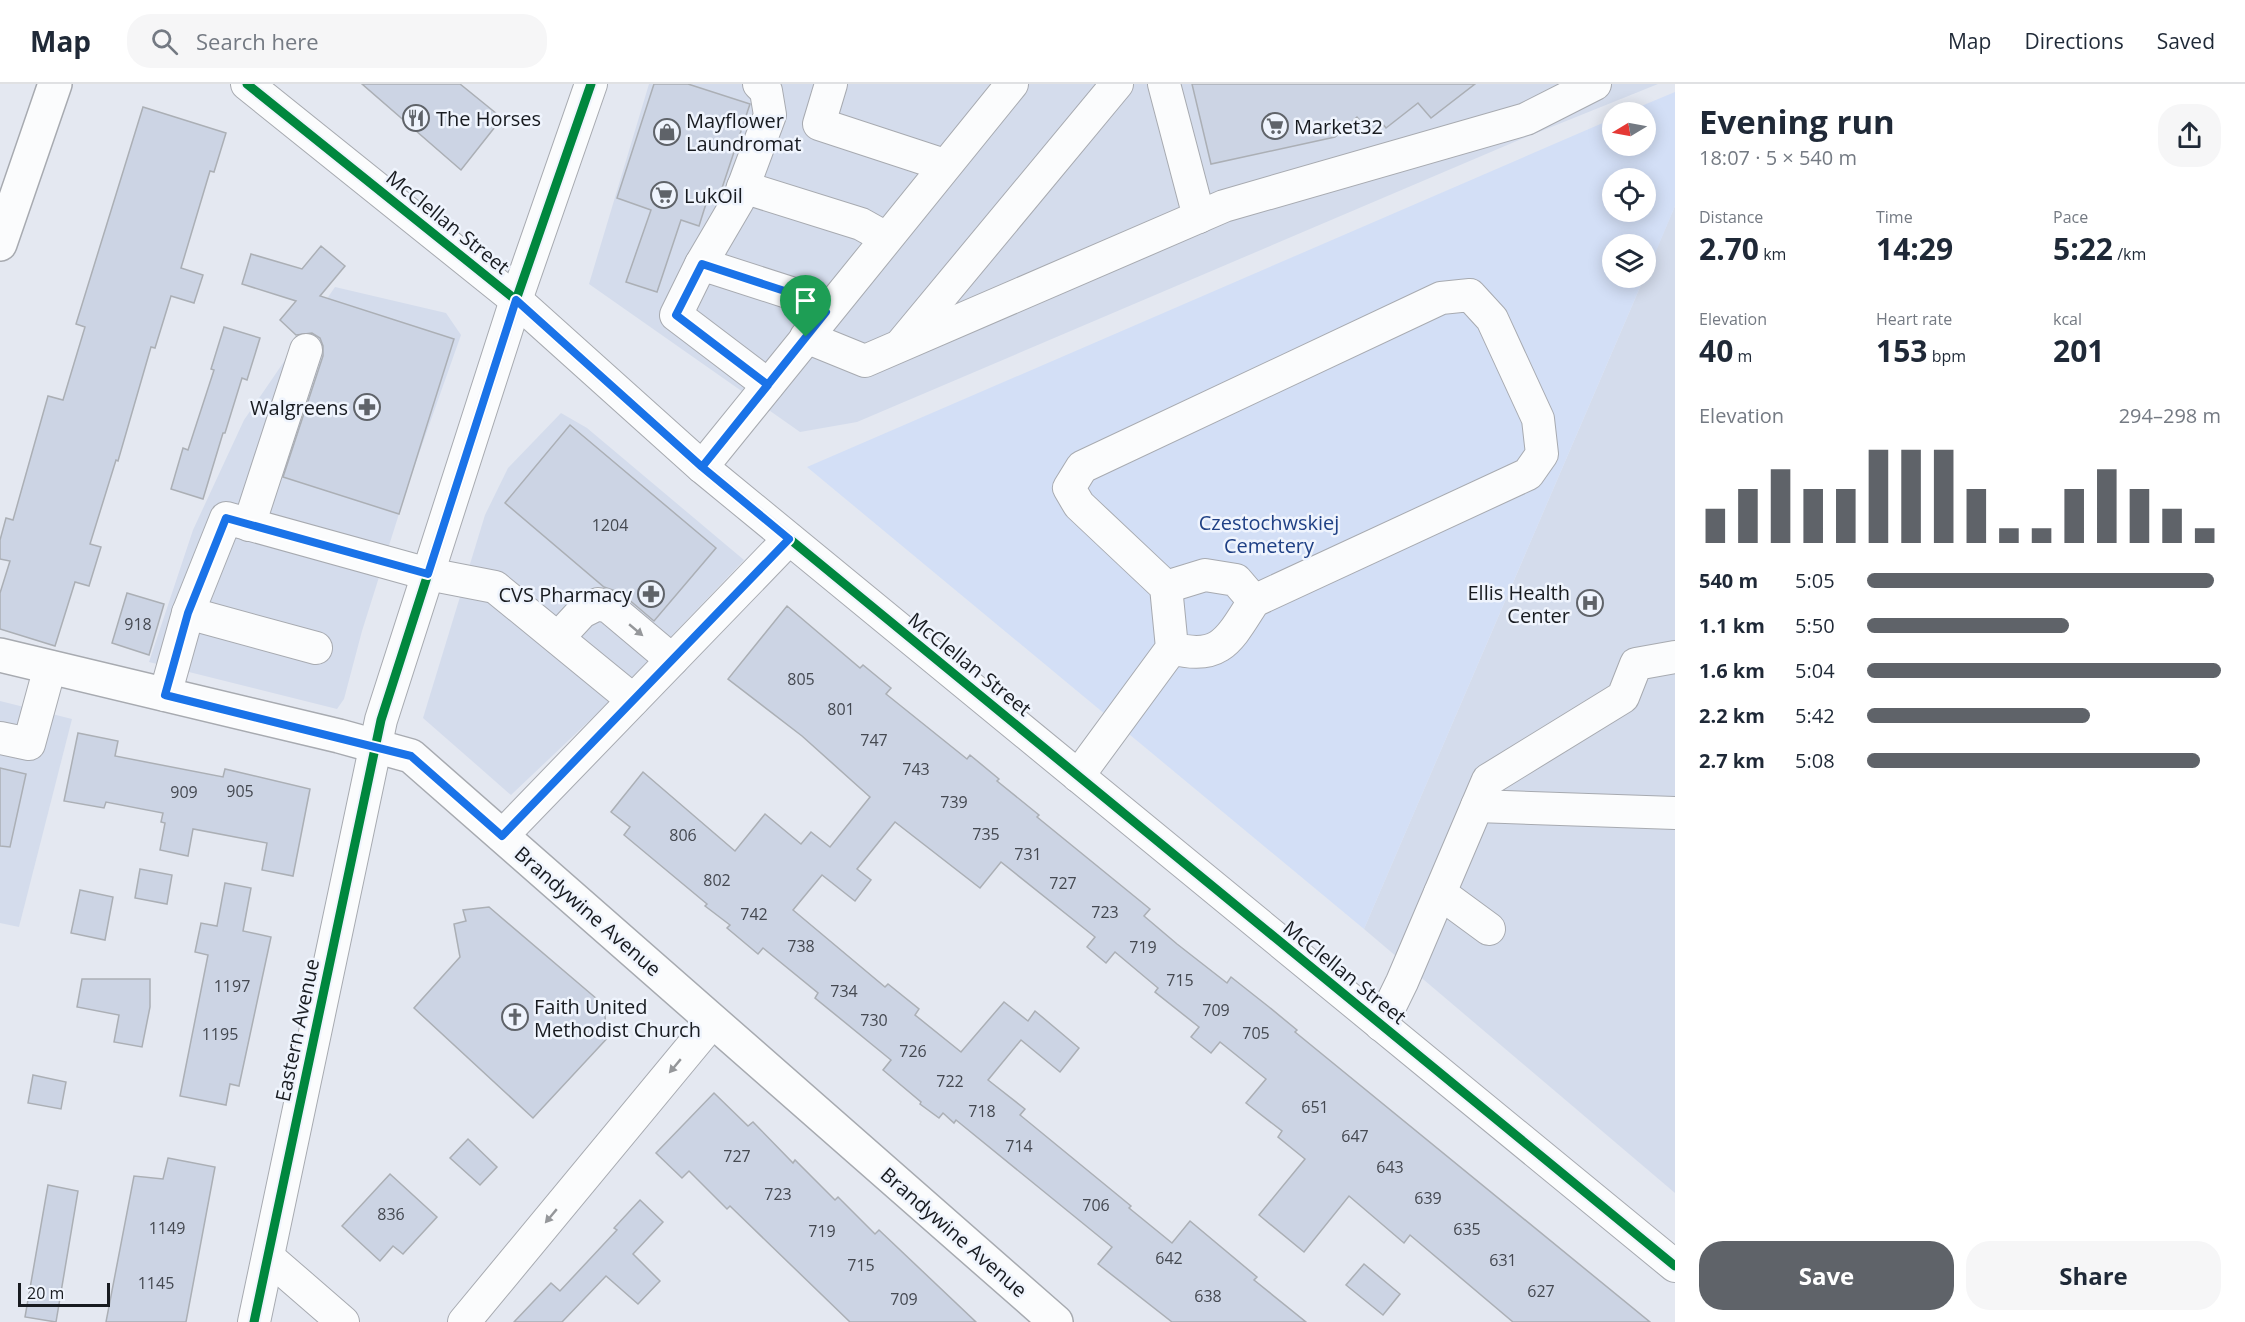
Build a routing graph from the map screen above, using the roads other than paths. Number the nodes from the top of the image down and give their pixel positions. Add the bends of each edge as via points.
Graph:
1 (55, 84) edge
2 (591, 84) edge
3 (759, 84) edge
4 (831, 84) edge
5 (1012, 84) edge
6 (1117, 84) edge
7 (1164, 84) edge
8 (1595, 84) edge
9 (253, 86) edge
10 (944, 165) junction
11 (743, 187) junction
12 (1198, 217) junction
13 (886, 238) junction
14 (0, 244) edge
15 (702, 264) junction
16 (516, 300) junction
17 (826, 312) junction
18 (806, 337) junction
19 (899, 347) junction
20 (306, 350) dead end
21 (768, 385) junction
22 (702, 467) junction
23 (249, 525) junction
24 (789, 539) junction
25 (428, 574) junction
26 (1166, 587) junction
27 (1254, 601) junction
28 (188, 613) junction
29 (558, 638) junction
30 (316, 648) dead end
31 (1172, 648) junction
32 (0, 655) edge
33 (1675, 657) edge
34 (672, 660) junction
35 (50, 667) junction
36 (165, 695) junction
37 (633, 700) junction
38 (0, 738) edge
39 (375, 746) junction
40 (1078, 776) junction
41 (1477, 806) junction
42 (1675, 813) edge
43 (502, 836) junction
44 (1440, 893) junction
45 (1489, 929) dead end
46 (712, 1021) junction
47 (1381, 1025) junction
48 (268, 1257) junction
49 (1675, 1266) edge
50 (254, 1322) edge
51 (343, 1322) edge
52 (464, 1322) edge
53 (1056, 1322) edge

1 - 14 main road
2 - 16 street, Eastern Avenue
3 - 11 street via 766,91 770,115
4 - 10 street via 819,124
5 - 10 street
6 - 19 street
7 - 12 street
8 - 12 street via 1526,119 1224,206
9 - 16 street, McClellan Street
10 - 13 street
11 - 13 street via 861,224
11 - 15 street
12 - 19 street
13 - 17 street
15 - 17 street via 800,296
15 - 21 street via 676,315
16 - 22 street, McClellan Street
16 - 25 street, Eastern Avenue
17 - 18 street
18 - 19 street via 865,362
18 - 21 street
20 - 23 street
21 - 22 street
22 - 24 street, McClellan Street
23 - 25 street
23 - 28 street via 226,518
24 - 34 street
24 - 40 street, McClellan Street
25 - 29 street via 495,587
25 - 39 street, Eastern Avenue
26 - 27 street via 1205,575 1236,580
26 - 27 street via 1079,505 1069,488 1082,467 1441,298 1470,295 1492,319 1538,419 1542,454 1538,461 1528,474
26 - 31 street
27 - 31 street via 1218,649 1191,654
28 - 30 street
28 - 36 street
29 -> 34 street via 582,612 598,604 609,607
29 - 37 street
31 - 40 street
32 - 35 main road, Brandywine Avenue
33 - 41 street via 1636,664 1623,697 1488,780
34 - 37 street
35 - 36 main road, Brandywine Avenue
35 - 38 street via 29,744
36 - 39 main road, Brandywine Avenue
37 - 43 street
39 - 43 main road, Brandywine Avenue via 411,756
39 - 48 street, Eastern Avenue
40 - 47 street, McClellan Street
41 - 42 street
41 - 44 street
43 - 46 main road, Brandywine Avenue
44 - 45 street
44 - 47 street
46 -> 52 street
46 - 53 main road, Brandywine Avenue
47 - 49 street, McClellan Street
48 - 50 street, Eastern Avenue
48 - 51 street

